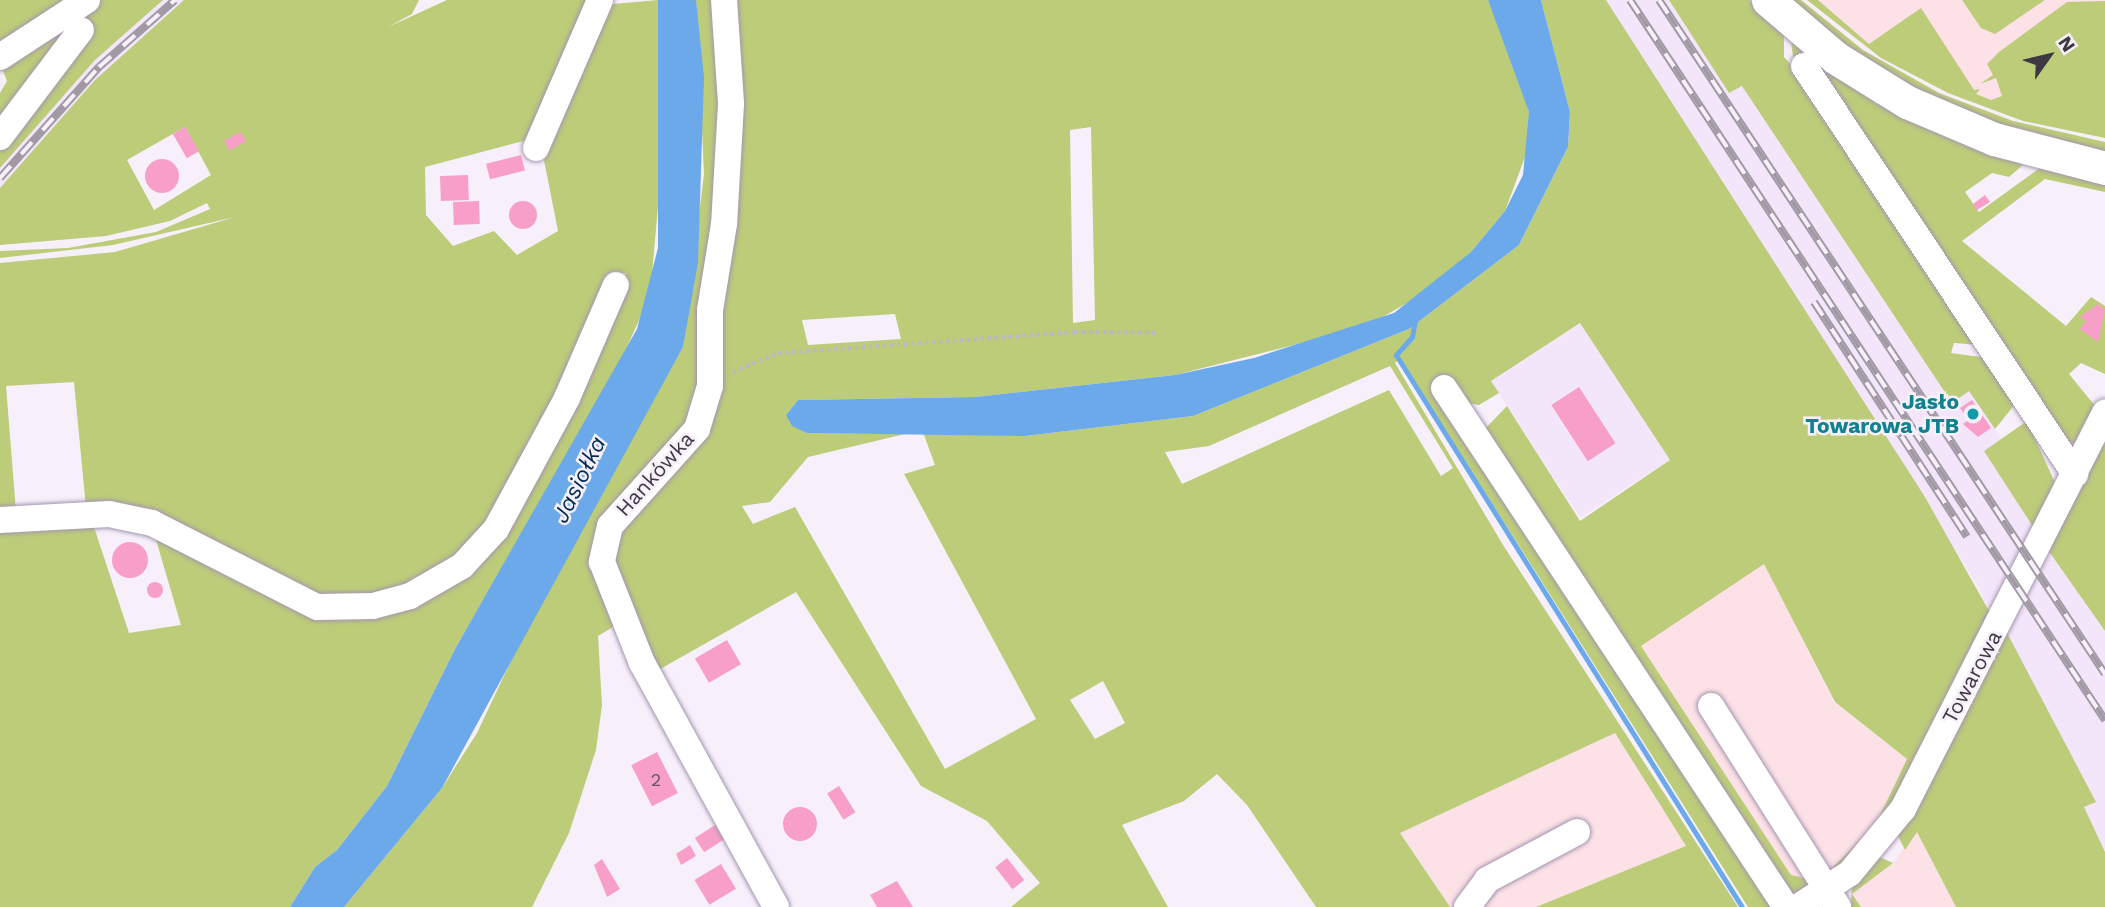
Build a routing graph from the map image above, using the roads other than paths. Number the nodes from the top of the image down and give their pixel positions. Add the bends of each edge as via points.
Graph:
1 (87, 0) edge
2 (600, 0) edge
3 (724, 0) edge
4 (1768, 0) edge
5 (81, 30) dead end
6 (0, 57) edge
7 (1804, 66) dead end
8 (0, 137) edge
9 (536, 148) dead end
10 (2105, 168) edge
11 (616, 285) dead end
12 (1444, 388) dead end
13 (2105, 413) edge
14 (2074, 474) junction
15 (0, 520) edge
16 (1711, 706) dead end
17 (1577, 832) dead end
18 (1832, 899) edge
19 (776, 907) edge
20 (1467, 907) edge
21 (1786, 907) edge
22 (1798, 907) edge

1 - 6 street
2 - 9 street
3 - 19 street, Hankówka via 731,104 724,224 709,310 710,386 696,429 610,526 602,562 642,663
4 - 10 main road via 1836,58 1907,102 1994,139
5 - 8 street
7 - 14 street
11 - 15 street via 567,398 496,529 462,566 410,596 373,606 317,607 152,523 109,514
12 - 21 street
13 - 14 street, Towarowa
14 - 18 street, Towarowa via 1903,809
16 - 18 street
17 - 20 street via 1487,880
18 - 22 street, Towarowa

